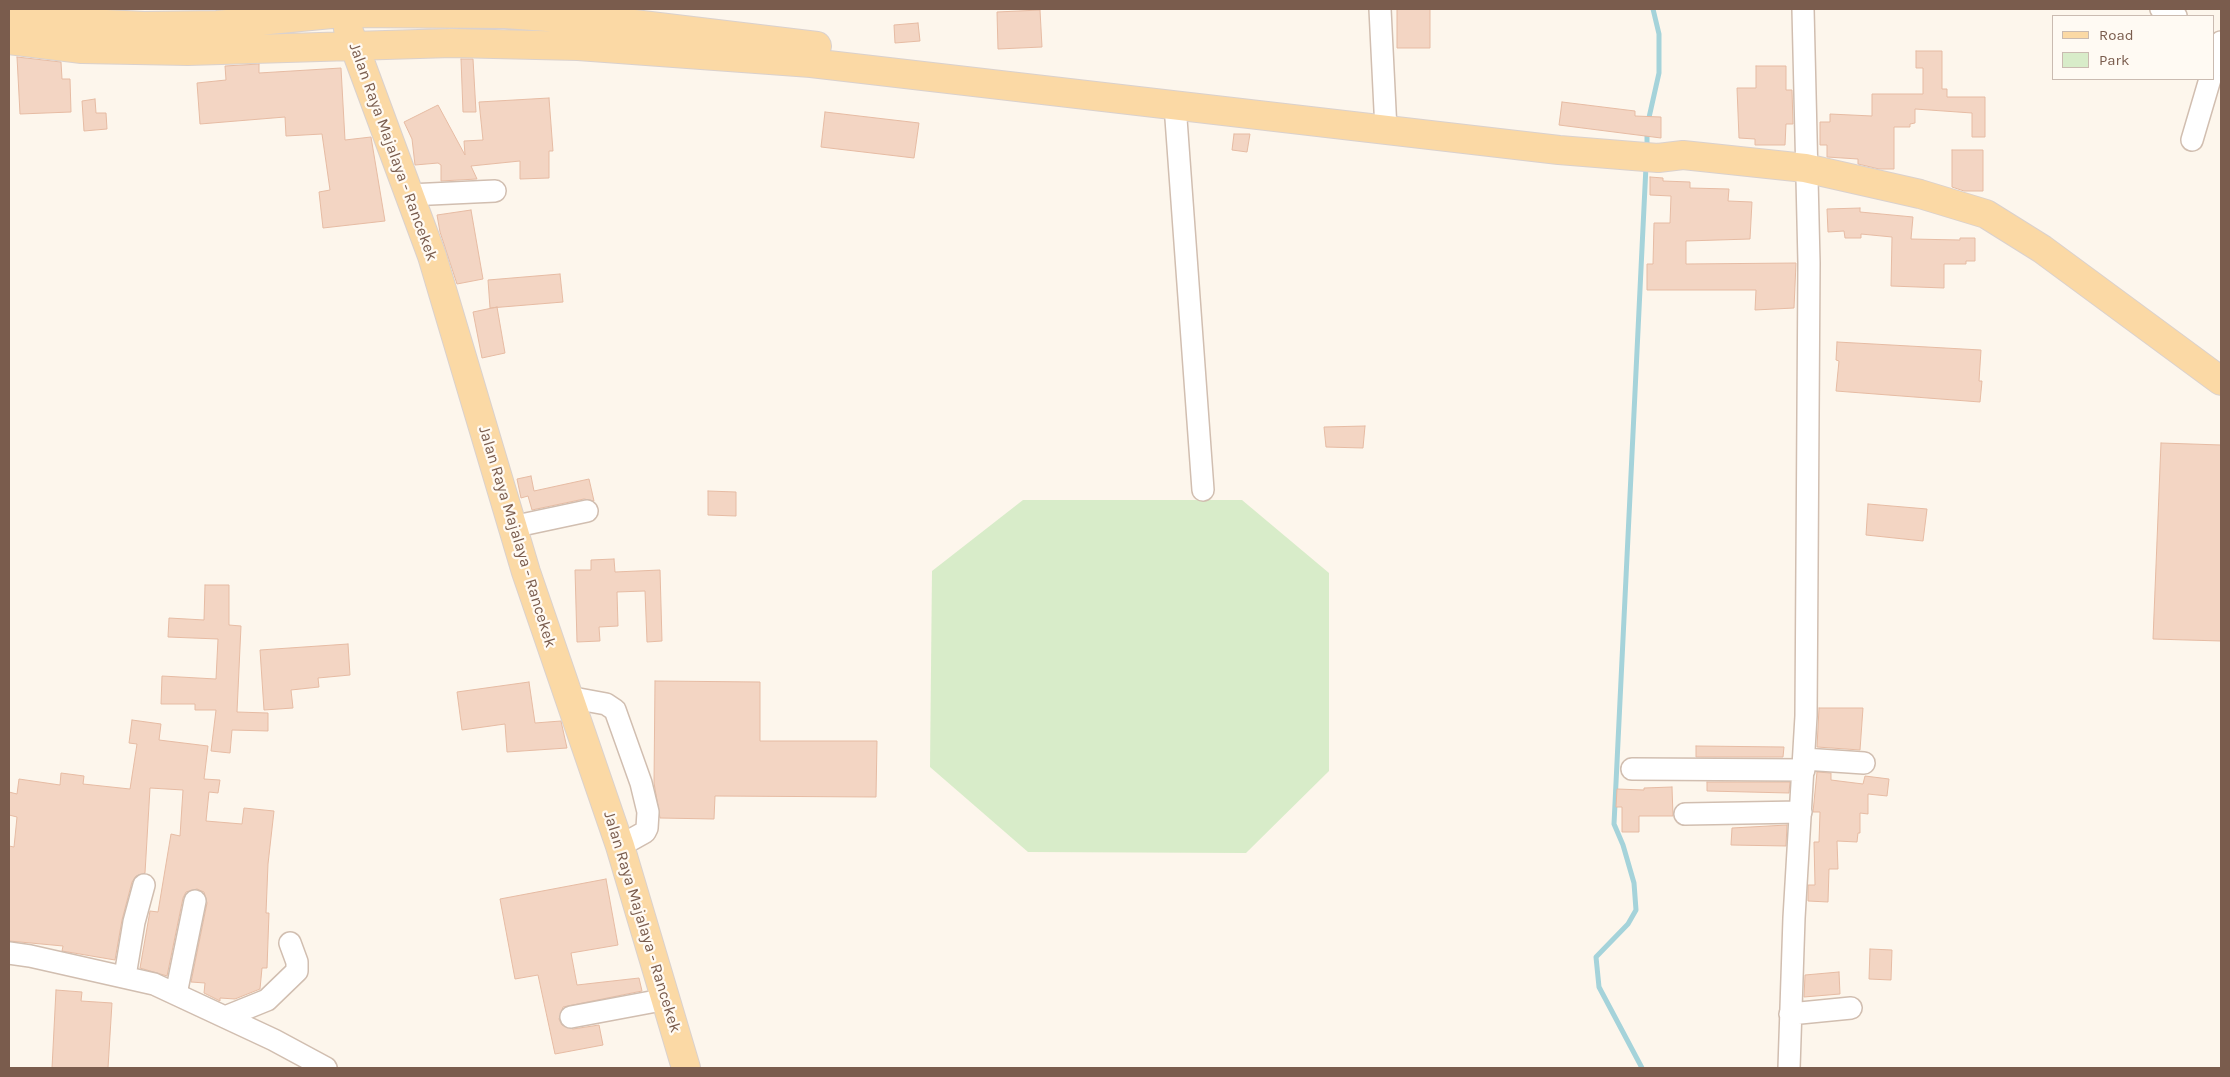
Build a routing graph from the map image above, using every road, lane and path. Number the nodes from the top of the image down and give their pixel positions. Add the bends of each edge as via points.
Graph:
1 (1380, 9) edge
2 (1803, 9) edge
3 (2161, 9) edge
4 (342, 11) edge
5 (2174, 15) edge
6 (9, 19) edge
7 (9, 40) edge
8 (2221, 40) edge
9 (354, 45) junction
10 (2215, 63) edge
11 (2210, 80) edge
12 (1175, 105) junction
13 (1386, 122) junction
14 (2192, 140) dead end
15 (1805, 168) junction
16 (494, 191) dead end
17 (409, 195) junction
18 (2221, 381) edge
19 (1203, 490) dead end
20 (587, 511) dead end
21 (512, 527) junction
22 (568, 697) junction
23 (1864, 763) dead end
24 (1804, 764) junction
25 (1632, 768) dead end
26 (1801, 812) junction
27 (1685, 814) dead end
28 (620, 846) junction
29 (144, 885) dead end
30 (195, 901) dead end
31 (290, 943) dead end
32 (9, 953) edge
33 (125, 976) junction
34 (176, 994) junction
35 (666, 999) junction
36 (1852, 1008) dead end
37 (1790, 1014) junction
38 (225, 1017) junction
39 (571, 1017) dead end
40 (326, 1068) edge
41 (686, 1068) edge
42 (1789, 1068) edge

1 - 13 street
2 - 15 street
3 - 5 street
4 - 6 main road via 217,25 144,26
4 - 9 main road, Jalan Raya Majalaya - Rancekek
4 - 13 main road via 505,14 616,22
7 - 9 main road via 82,49 188,51
8 - 10 street
9 - 12 main road via 549,45 704,55 811,63
9 - 17 main road, Jalan Raya Majalaya - Rancekek
11 - 14 street
12 - 13 main road
12 - 19 street
13 - 15 main road via 1654,145 1683,155
15 - 18 main road via 1920,194 1986,214 2042,249
15 - 24 street via 1809,263
16 - 17 street
17 - 21 main road, Jalan Raya Majalaya - Rancekek via 432,256
20 - 21 street
21 - 22 main road, Jalan Raya Majalaya - Rancekek
22 - 28 main road, Jalan Raya Majalaya - Rancekek
22 - 28 street via 606,704 615,710 641,783 648,812 647,828
23 - 24 street
24 - 25 street
24 - 26 street
26 - 27 street
26 - 37 street
28 - 35 main road, Jalan Raya Majalaya - Rancekek
29 - 33 street
30 - 34 street
31 - 38 street via 297,971 261,1004
32 - 33 street
33 - 34 street
34 - 38 street
35 - 39 street
35 - 41 main road, Jalan Raya Majalaya - Rancekek
36 - 37 street
37 - 42 street
38 - 40 street

